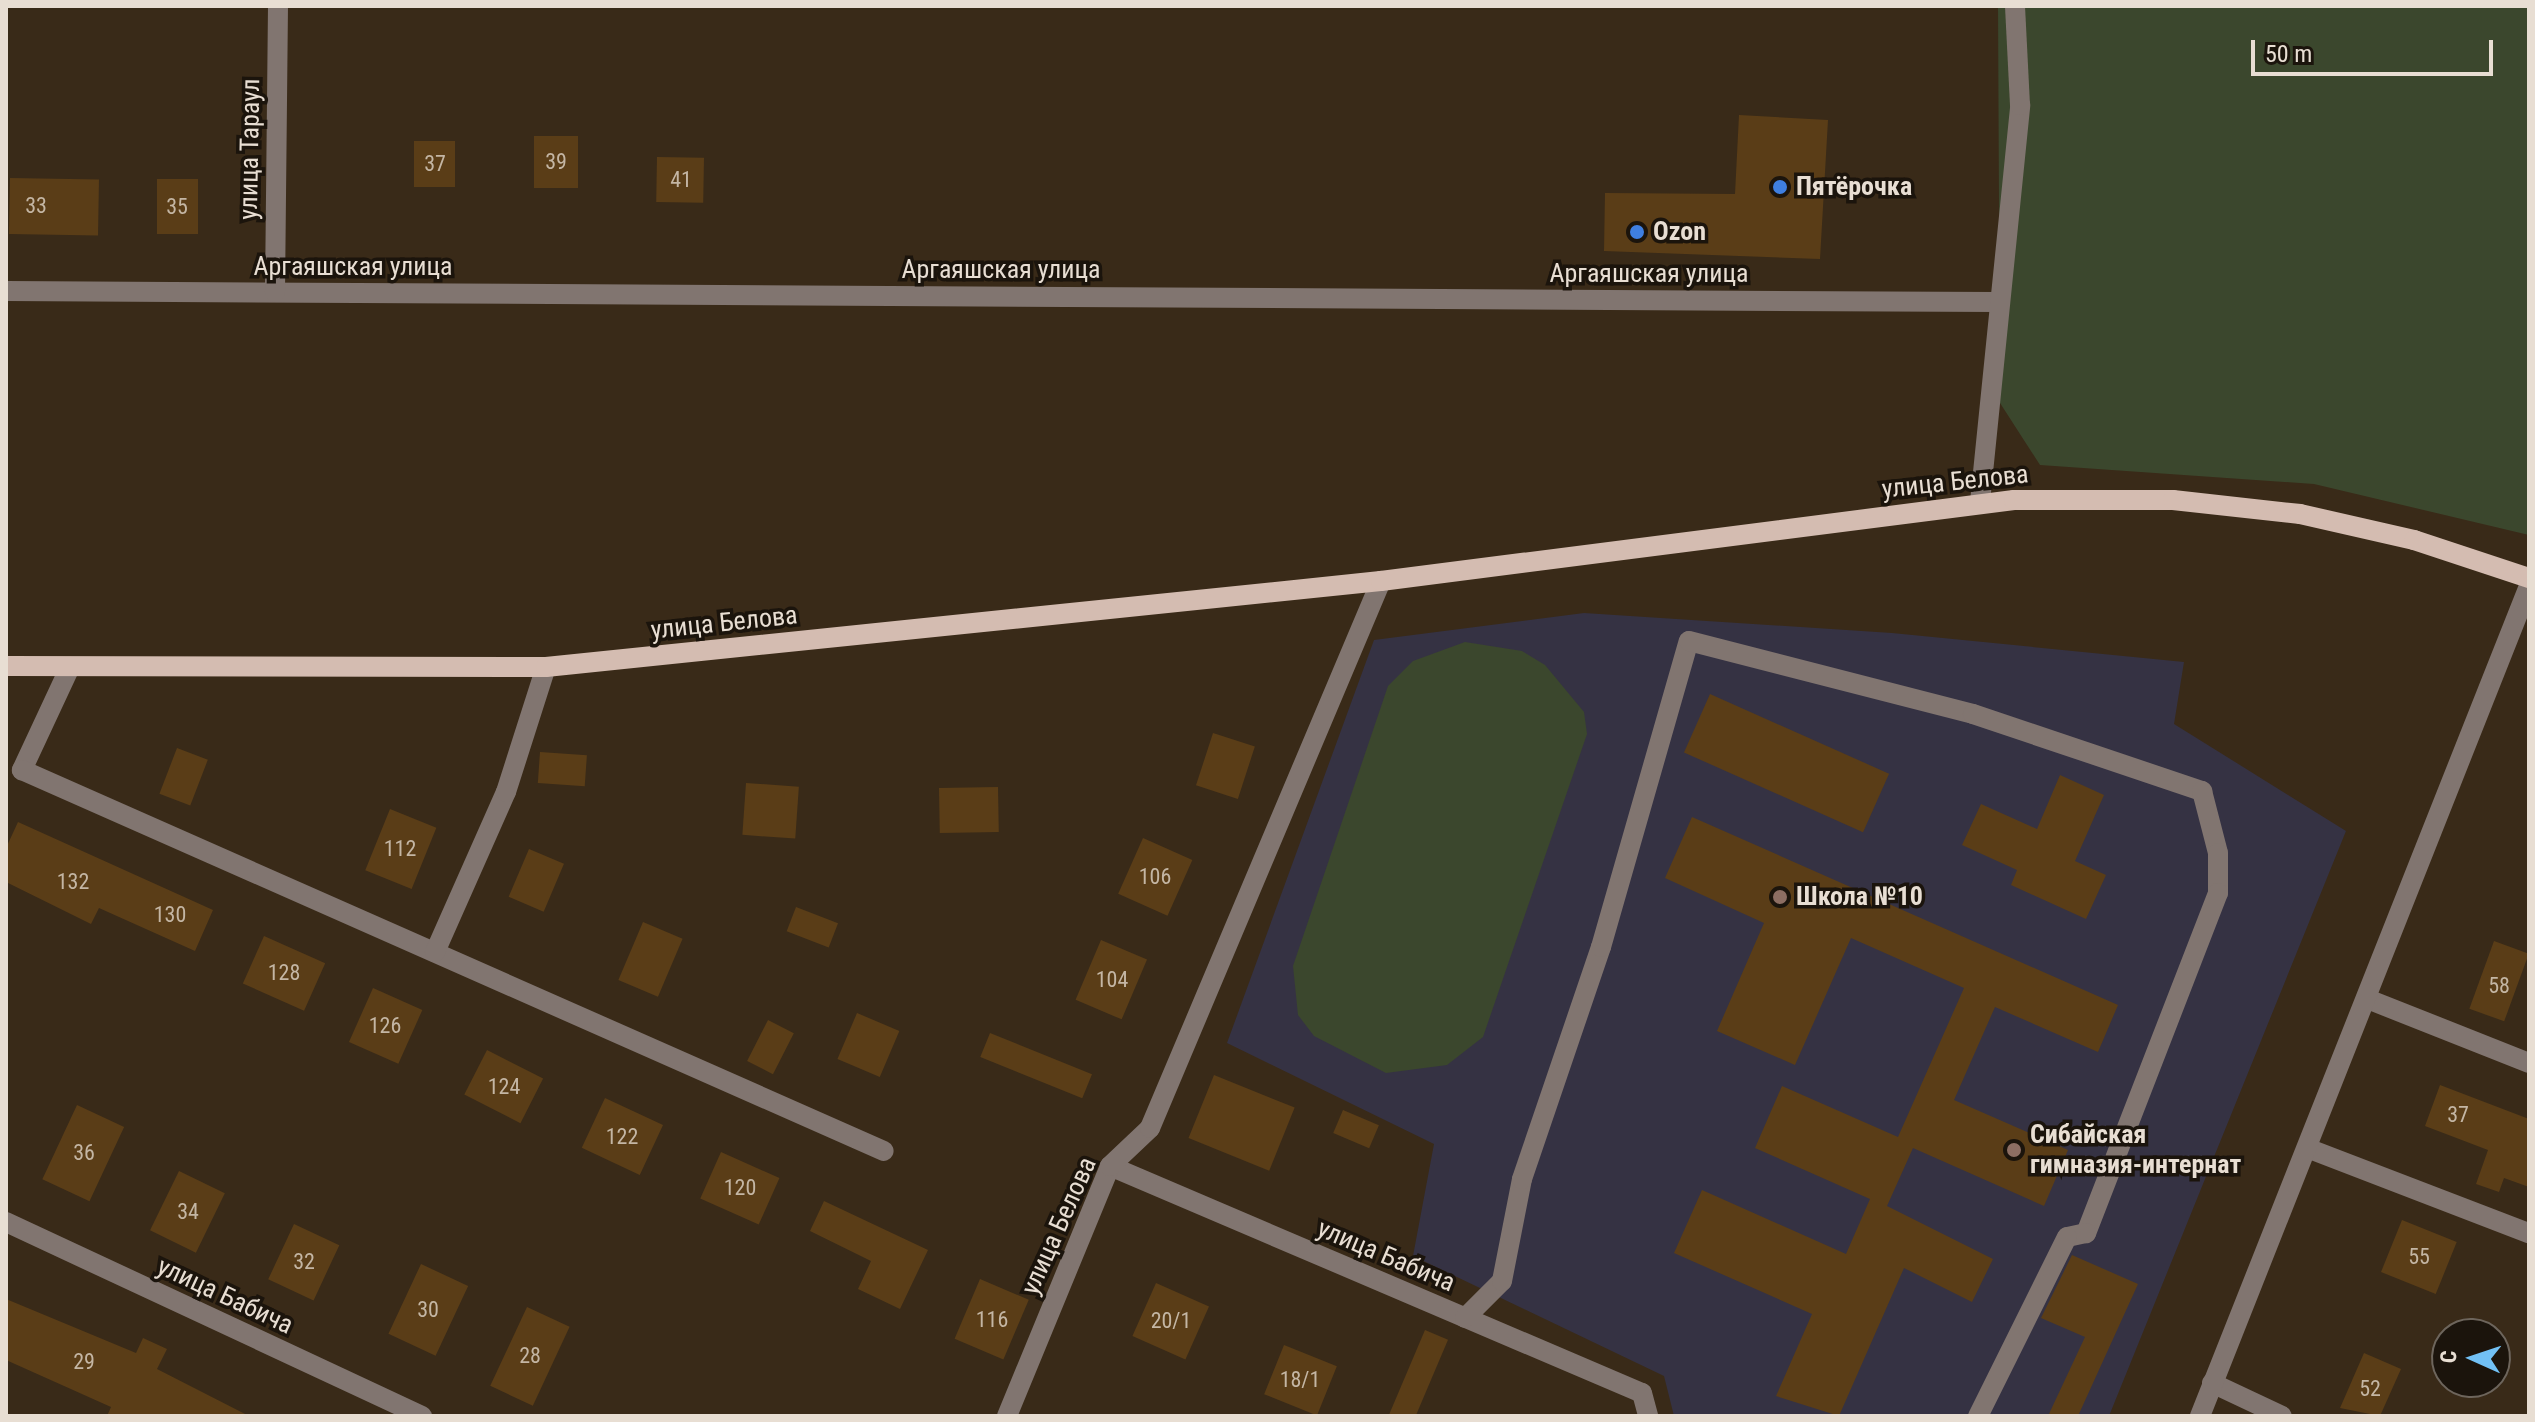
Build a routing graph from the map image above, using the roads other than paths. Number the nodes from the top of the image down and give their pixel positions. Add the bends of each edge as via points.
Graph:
1 (278, 6) edge
2 (2015, 6) edge
3 (6, 291) edge
4 (275, 292) junction
5 (1996, 302) junction
6 (1980, 502) junction
7 (2529, 578) edge
8 (1381, 581) junction
9 (2529, 586) edge
10 (6, 666) edge
11 (70, 667) junction
12 (546, 667) junction
13 (435, 952) junction
14 (2370, 1000) junction
15 (2529, 1063) edge
16 (2307, 1148) junction
17 (884, 1151) dead end
18 (1110, 1166) junction
19 (6, 1222) edge
20 (2529, 1233) edge
21 (1465, 1318) junction
22 (2212, 1383) junction
23 (422, 1416) edge
24 (1007, 1416) edge
25 (1648, 1416) edge
26 (1978, 1416) edge
27 (2200, 1416) edge
28 (2282, 1416) edge

1 - 4 street, улица Тараул
2 - 5 street via 2020,105
3 - 4 street, Аргаяшская улица
4 - 5 street, Аргаяшская улица
5 - 6 street
6 - 7 main road, улица Белова via 2173,500 2300,514 2414,540
6 - 8 main road, улица Белова
8 - 12 main road, улица Белова
8 - 18 street, улица Белова via 1150,1128
9 - 14 street
10 - 11 main road, улица Белова
11 - 12 main road, улица Белова
11 - 13 street via 22,770
12 - 13 street via 506,792
13 - 17 street
14 - 15 street
14 - 16 street
16 - 20 street
16 - 22 street
18 - 21 street, улица Бабича
18 - 24 street, улица Белова
19 - 23 street, улица Бабича
21 - 25 street, улица Бабича via 1642,1393
21 - 26 street via 1502,1281 1522,1179 1601,947 1689,641 1973,714 2202,791 2218,853 2218,893 2086,1233 2067,1237
22 - 27 street
22 - 28 street

